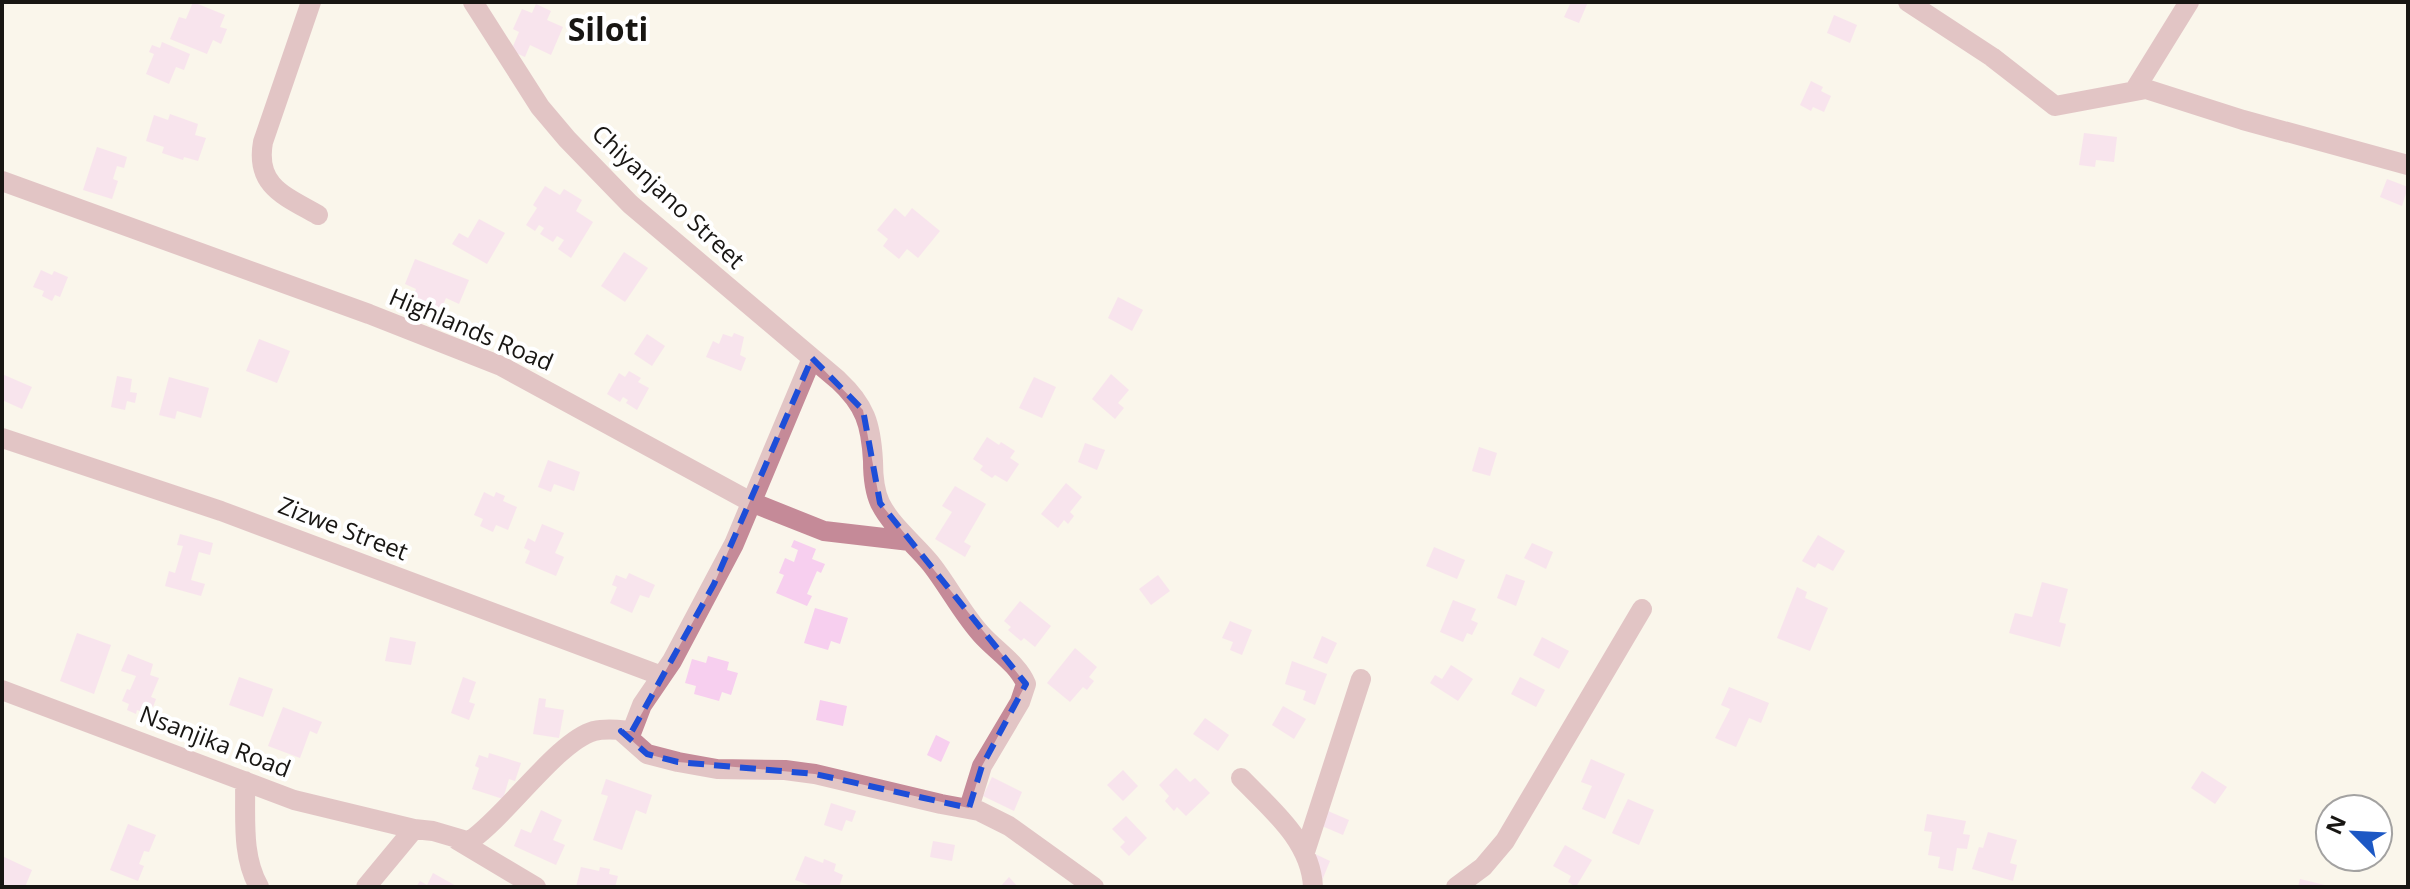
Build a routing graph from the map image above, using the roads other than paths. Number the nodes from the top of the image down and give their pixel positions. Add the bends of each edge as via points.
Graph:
1 (311, 2) edge
2 (473, 2) edge
3 (1908, 2) edge
4 (2189, 2) edge
5 (2134, 91) junction
6 (2408, 165) edge
7 (2, 181) edge
8 (318, 215) dead end
9 (812, 358) junction
10 (2, 438) edge
11 (751, 502) junction
12 (910, 541) junction
13 (1642, 609) dead end
14 (662, 676) junction
15 (1361, 679) dead end
16 (2, 690) edge
17 (621, 731) junction
18 (1241, 778) dead end
19 (245, 781) junction
20 (969, 808) junction
21 (414, 829) junction
22 (457, 840) junction
23 (1305, 852) junction
24 (259, 887) edge
25 (366, 887) edge
26 (536, 887) edge
27 (1094, 887) edge
28 (1313, 887) edge
29 (1456, 887) edge

1 - 8 street via 261,155 272,186
2 - 9 street, Chiyanjano Street via 540,107 567,139 630,204
3 - 5 street via 2055,106
4 - 5 street
5 - 6 street via 2146,89
7 - 11 street, Highlands Road via 501,366
9 - 11 street
9 - 12 street, Chiyanjano Street via 850,391 863,410 880,503
10 - 14 street, Zizwe Street via 221,511
11 - 12 street, Highlands Road via 824,531
11 - 14 street via 714,584
12 - 20 street, Chiyanjano Street via 1026,684 982,766
13 - 29 street via 1505,841
14 - 17 street via 632,731
15 - 23 street
16 - 19 street, Nsanjika Road
17 - 20 street via 647,754 678,762 815,774
17 - 22 street via 593,731 575,741 486,829 471,840
18 - 23 street
19 - 21 street, Nsanjika Road via 294,800
19 - 24 street via 246,851
20 - 27 street via 1000,820
21 - 22 street, Nsanjika Road
21 - 25 street
22 - 26 street
23 - 28 street

